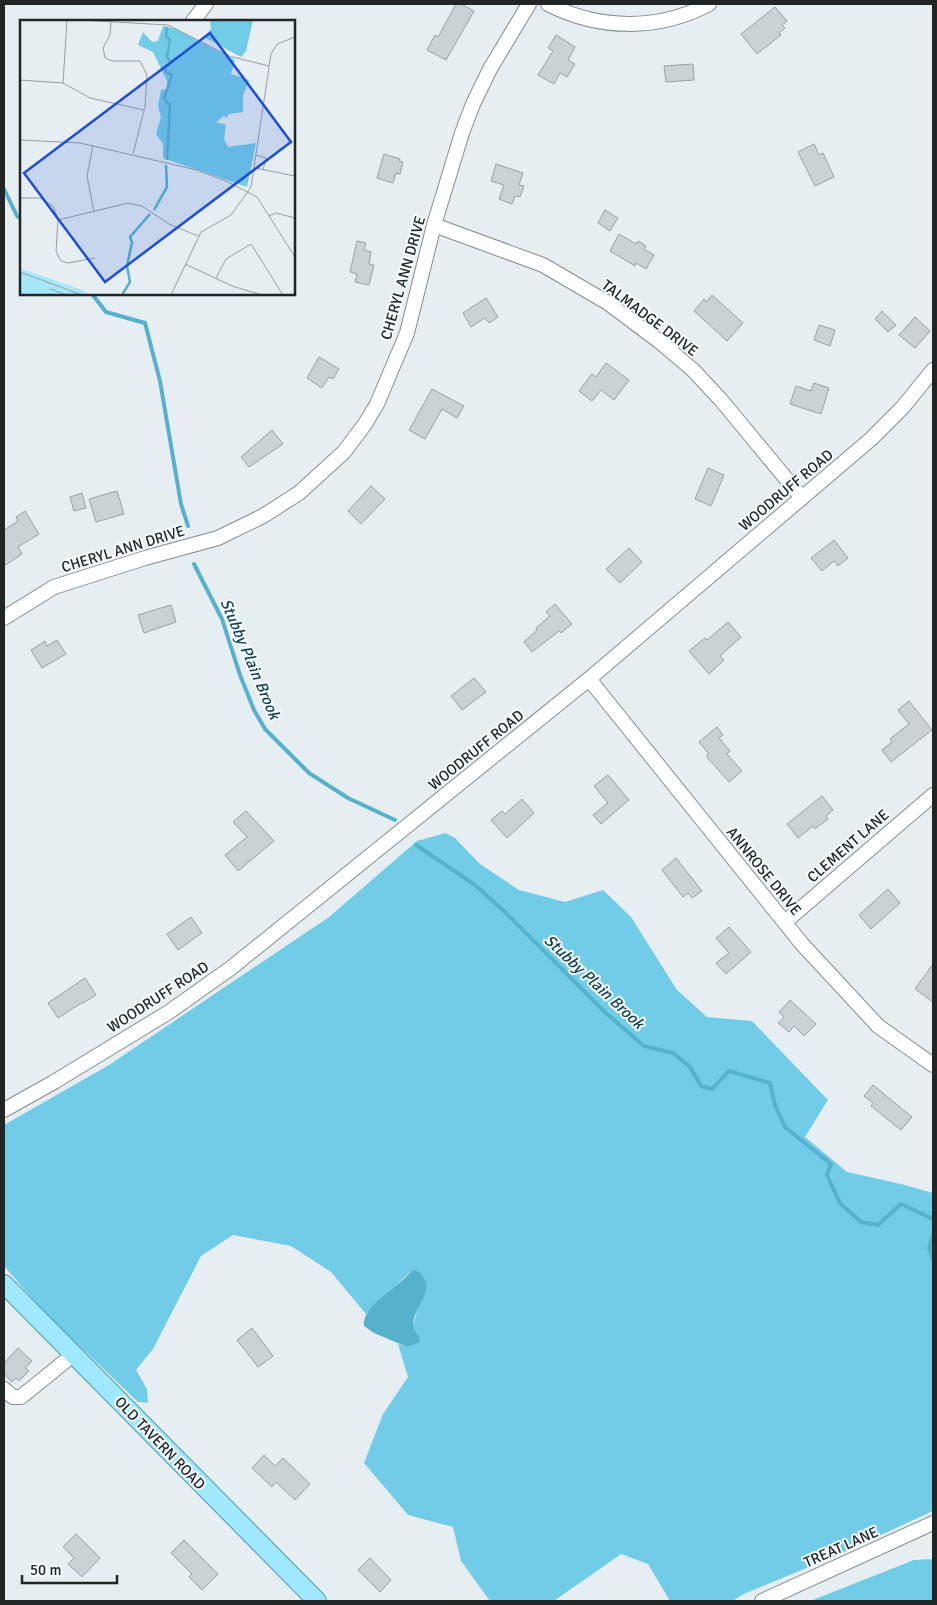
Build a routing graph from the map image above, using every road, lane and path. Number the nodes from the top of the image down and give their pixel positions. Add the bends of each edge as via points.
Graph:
1 (206, 4) edge
2 (529, 4) edge
3 (548, 4) edge
4 (709, 4) edge
5 (194, 20) edge
6 (434, 225) junction
7 (933, 370) edge
8 (802, 498) junction
9 (4, 618) edge
10 (588, 679) junction
11 (933, 795) edge
12 (784, 922) junction
13 (933, 1065) edge
14 (4, 1110) edge
15 (6, 1291) edge
16 (74, 1354) junction
17 (4, 1390) edge
18 (933, 1523) edge
19 (317, 1601) edge
20 (762, 1601) edge

1 - 5 street
2 - 6 street, CHERYL ANN DRIVE via 473,104
3 - 4 street via 591,21 634,25 678,16
6 - 8 street, TALMADGE DRIVE via 543,265 608,303 693,370
6 - 9 street, CHERYL ANN DRIVE via 407,333 377,404 344,452 323,473 263,516 218,538 54,586
7 - 8 street, WOODRUFF ROAD via 871,439
8 - 10 street, WOODRUFF ROAD
10 - 12 street, ANNROSE DRIVE
10 - 14 street, WOODRUFF ROAD via 232,968 169,1012
11 - 12 street, CLEMENT LANE
12 - 13 street, ANNROSE DRIVE via 878,1026
15 - 16 main road, OLD TAVERN ROAD
16 - 17 street via 21,1397 13,1398
16 - 19 main road, OLD TAVERN ROAD
18 - 20 street, TREAT LANE

